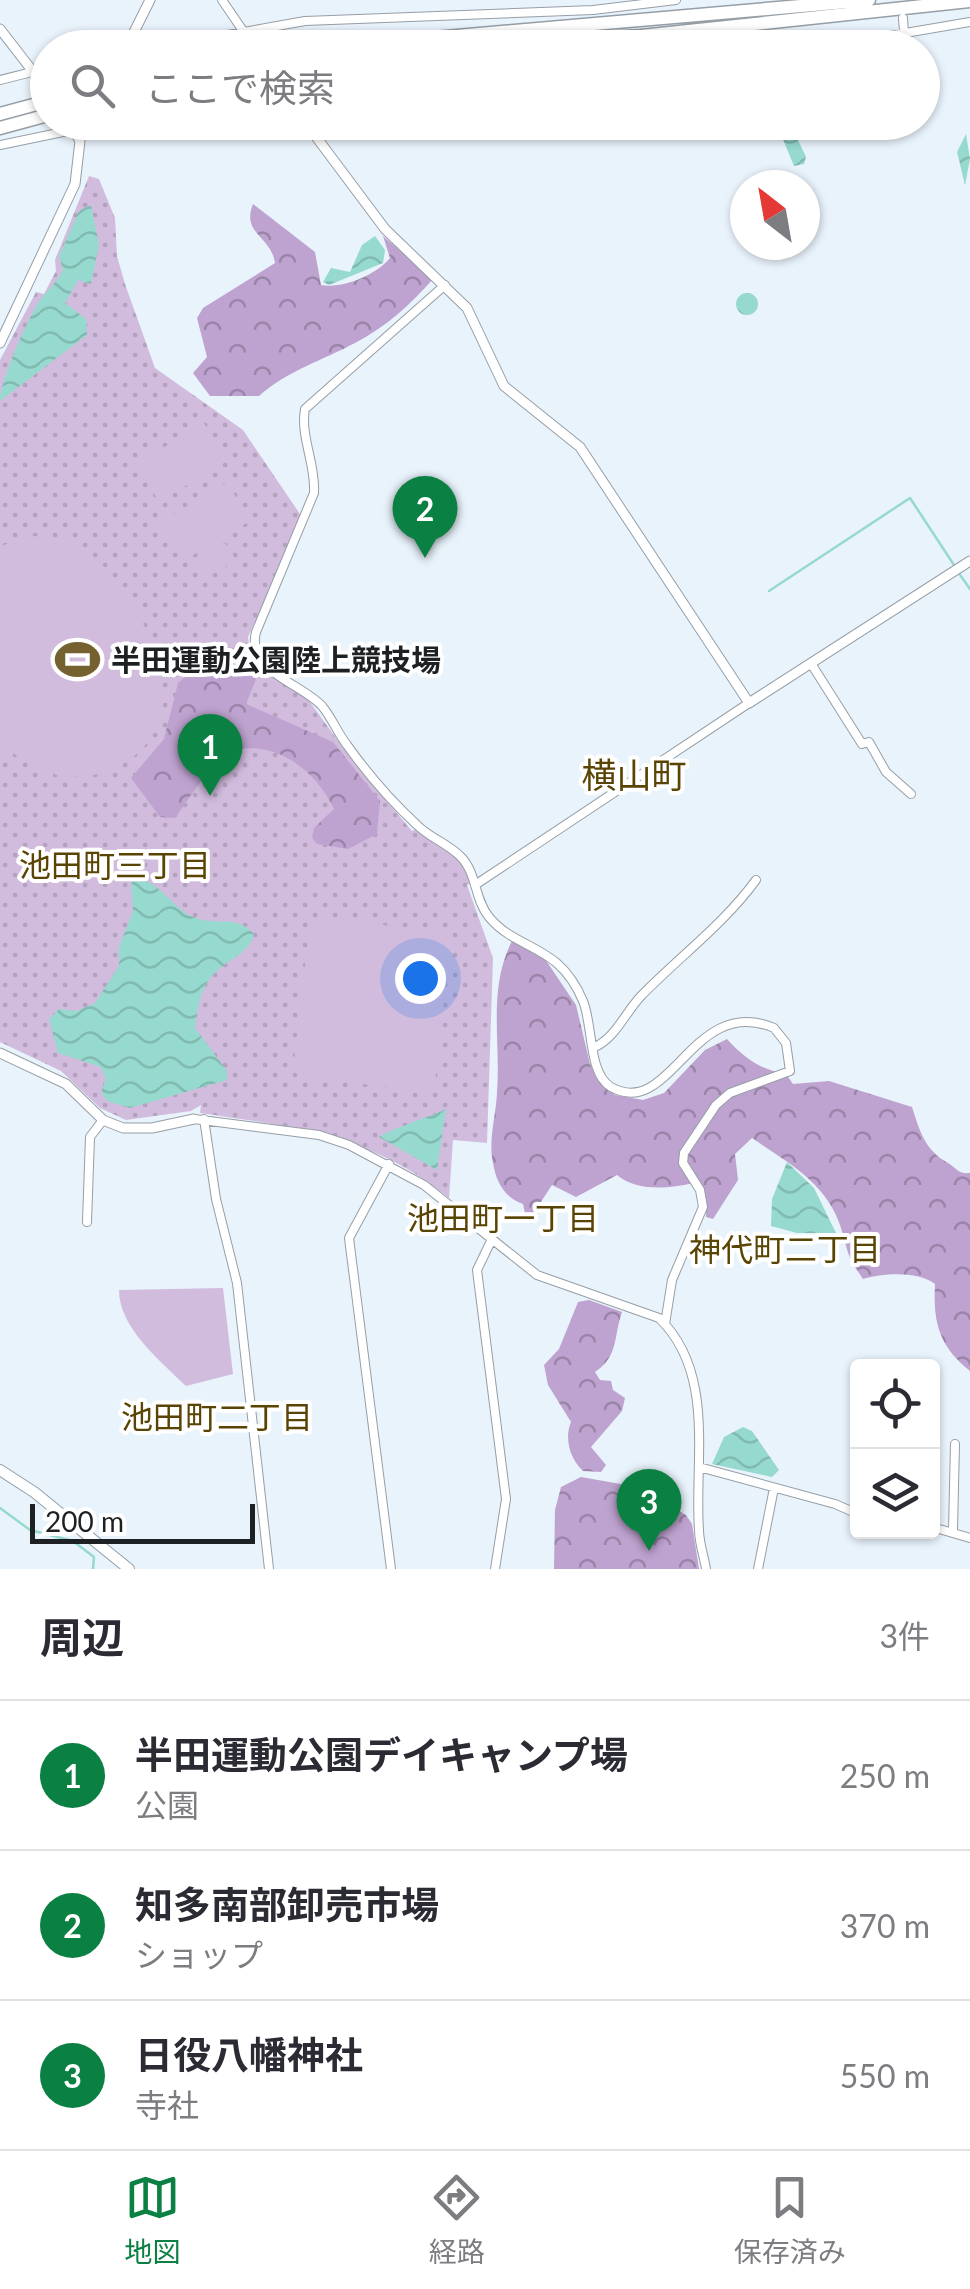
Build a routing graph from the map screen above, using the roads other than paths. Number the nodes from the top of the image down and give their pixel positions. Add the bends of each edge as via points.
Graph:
1 (150, 0) edge
2 (222, 0) edge
3 (676, 0) edge
4 (869, 0) edge
5 (970, 1) edge
6 (903, 18) dead end
7 (970, 22) edge
8 (0, 29) edge
9 (135, 30) edge
10 (242, 30) edge
11 (254, 30) edge
12 (526, 30) edge
13 (697, 30) edge
14 (904, 30) edge
15 (926, 30) edge
16 (30, 67) edge
17 (30, 72) edge
18 (0, 80) edge
19 (30, 106) edge
20 (30, 111) edge
21 (0, 114) edge
22 (0, 128) edge
23 (30, 138) edge
24 (76, 140) edge
25 (318, 140) edge
26 (0, 145) edge
27 (445, 286) junction
28 (0, 344) edge
29 (970, 562) edge
30 (812, 664) junction
31 (749, 703) junction
32 (910, 794) dead end
33 (756, 880) dead end
34 (475, 885) junction
35 (594, 1047) junction
36 (0, 1053) edge
37 (199, 1119) junction
38 (102, 1120) junction
39 (389, 1164) junction
40 (87, 1222) dead end
41 (491, 1241) junction
42 (665, 1324) junction
43 (955, 1444) dead end
44 (699, 1467) junction
45 (0, 1470) edge
46 (774, 1488) junction
47 (850, 1512) edge
48 (940, 1528) edge
49 (952, 1530) junction
50 (970, 1538) edge
51 (129, 1569) edge
52 (269, 1569) edge
53 (391, 1569) edge
54 (494, 1569) edge
55 (706, 1569) edge
56 (758, 1569) edge

1 - 9 street
2 - 10 street
3 - 11 street via 632,9 305,21
4 - 12 highway
5 - 13 highway
6 - 14 street
7 - 15 street
8 - 16 street
17 - 18 street
19 - 21 highway
20 - 22 highway
23 - 26 street
24 - 28 street via 75,184
25 - 27 street via 386,229
27 - 31 street via 476,322 504,386 590,459
27 - 34 street via 305,409 314,493 254,641 262,663 323,707 416,825 462,858
29 - 30 street
30 - 31 street
30 - 32 street via 862,744 875,747 886,772
31 - 34 street
33 - 35 street via 716,929
34 - 35 street via 494,922 566,972 585,1005
35 - 42 street via 604,1081 630,1092 656,1086 690,1047 744,1022 774,1028 786,1042 786,1074 723,1099 684,1153 703,1207 676,1270
36 - 38 street via 66,1084
37 - 38 street via 136,1130
37 - 39 street via 319,1135
37 - 52 street via 237,1283
38 - 40 street via 90,1137
39 - 41 street
39 - 53 street via 349,1238
41 - 42 street via 538,1275 651,1313
41 - 54 street via 478,1270 506,1498
42 - 44 street via 694,1385
43 - 49 street
44 - 46 street
44 - 55 street via 698,1528
45 - 51 main road
46 - 47 street
46 - 56 street
48 - 49 street
49 - 50 street

